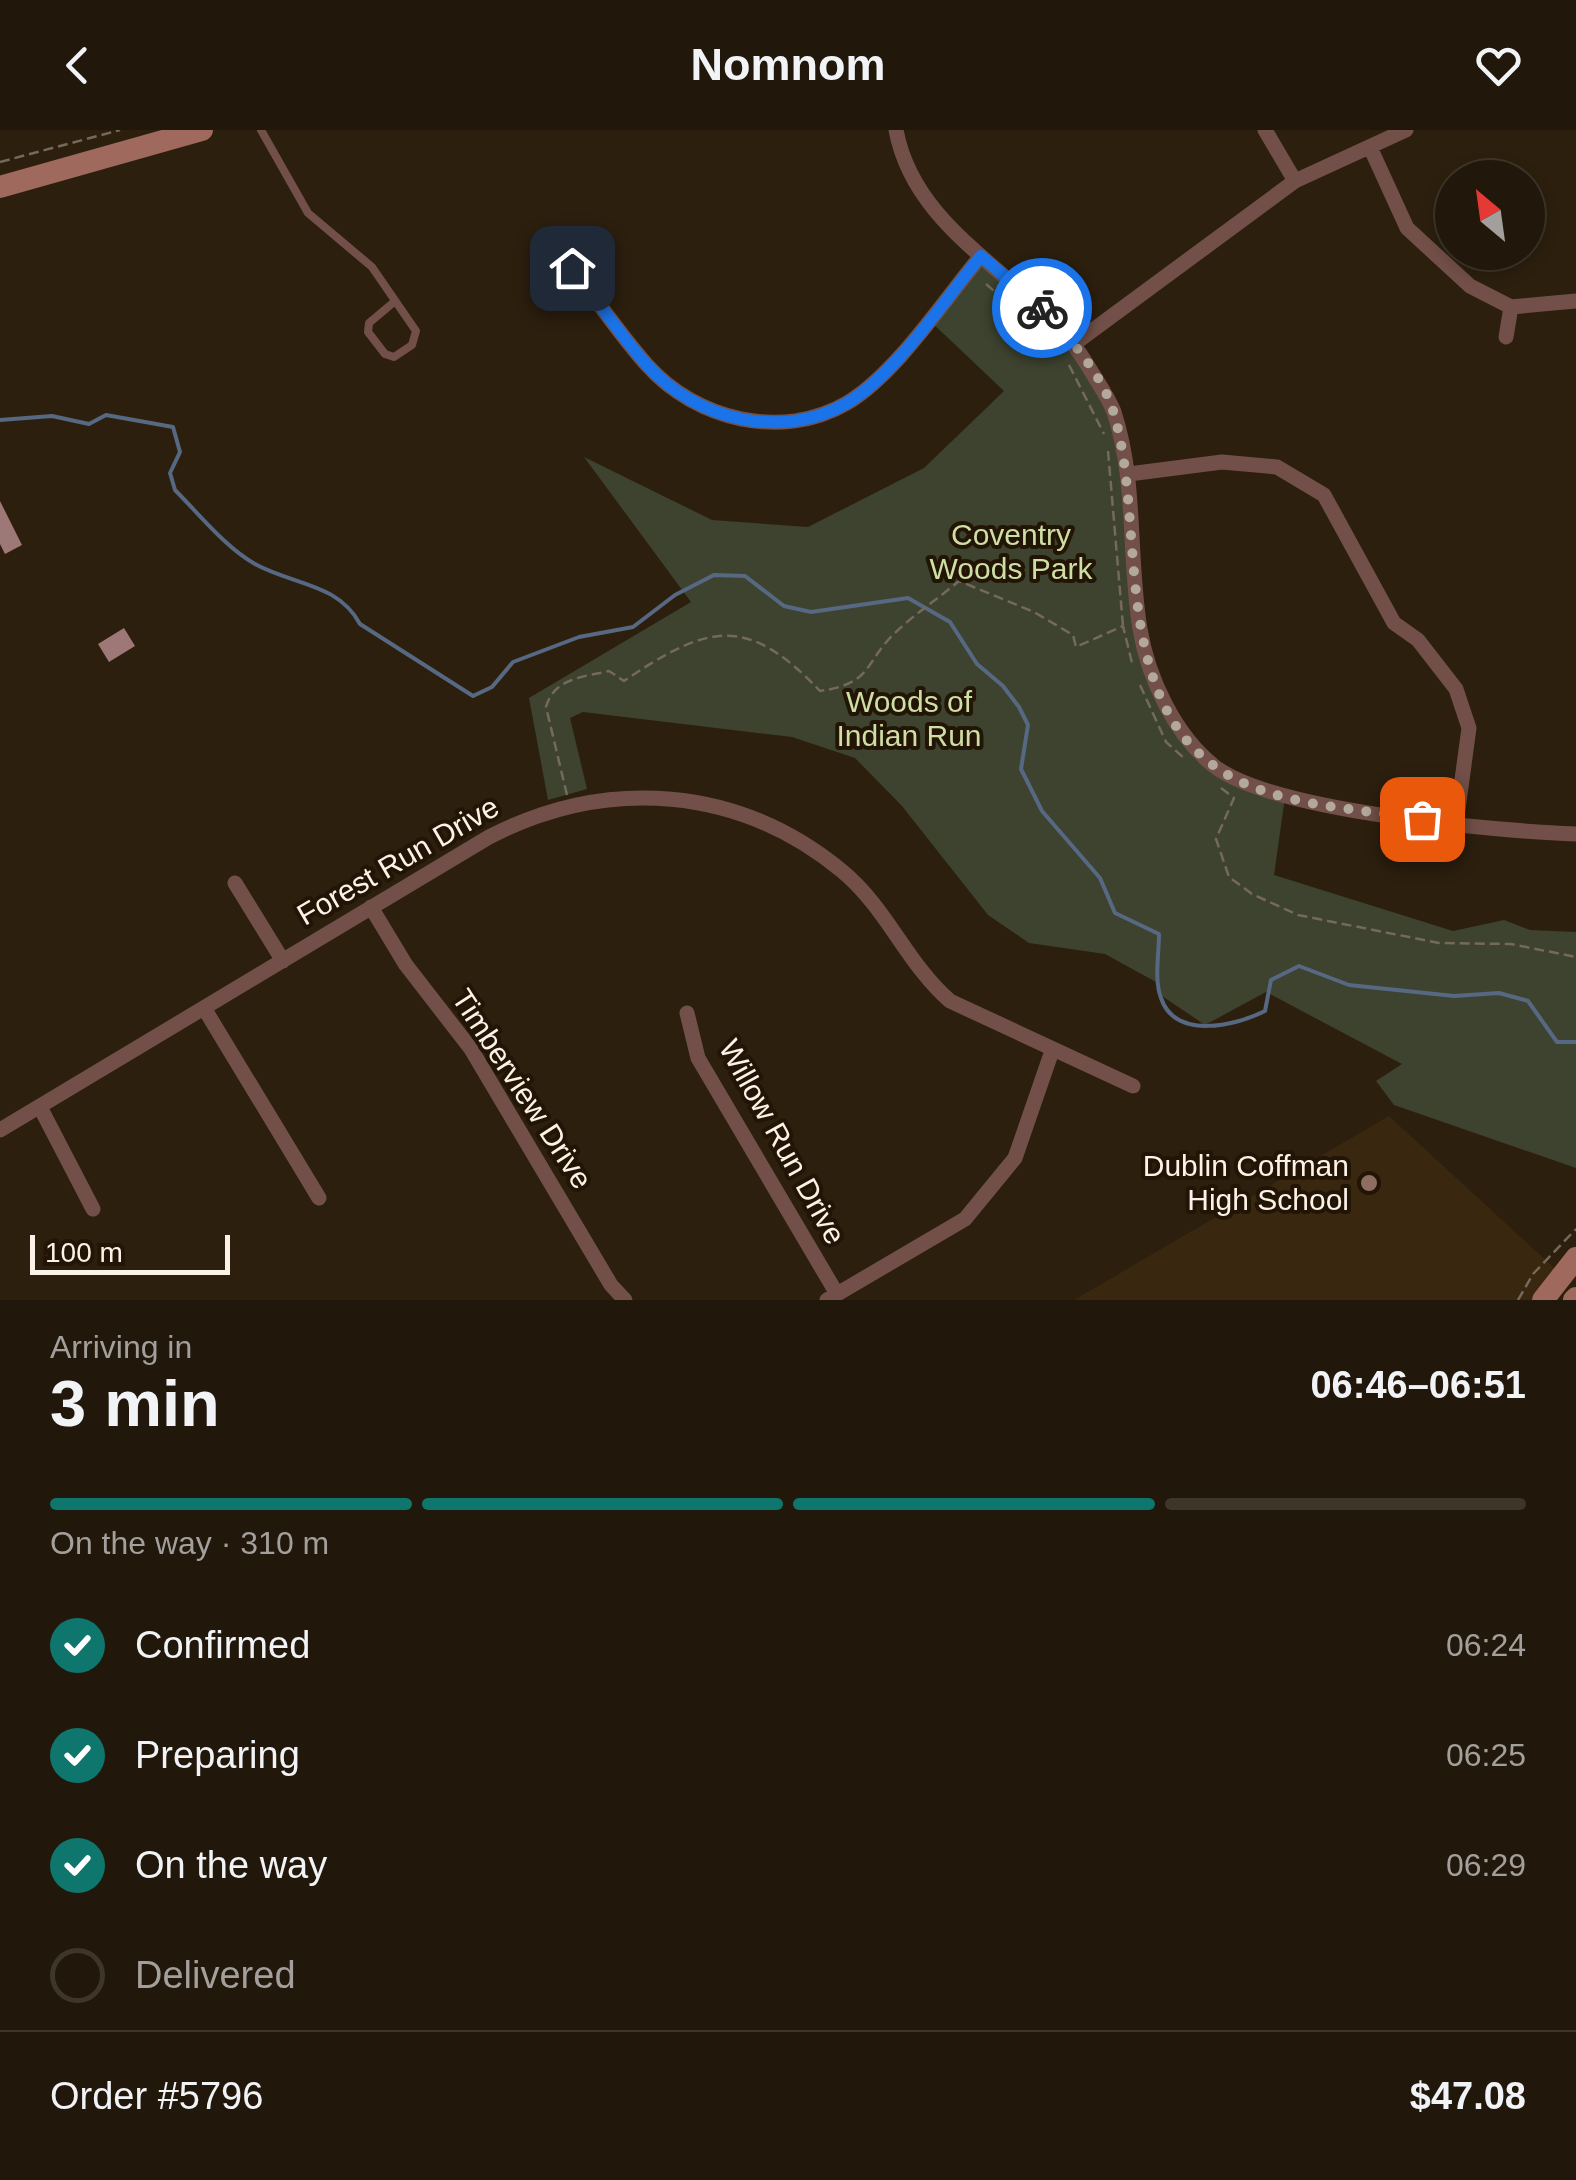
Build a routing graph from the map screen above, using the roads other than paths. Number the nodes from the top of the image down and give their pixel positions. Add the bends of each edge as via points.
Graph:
1 (202, 130) edge
2 (261, 130) edge
3 (896, 130) edge
4 (1264, 130) edge
5 (1406, 130) edge
6 (1370, 146) junction
7 (1295, 181) junction
8 (0, 187) edge
9 (981, 256) junction
10 (572, 268) dead end
11 (1576, 301) edge
12 (394, 302) junction
13 (1511, 307) junction
14 (1506, 337) dead end
15 (1068, 347) junction
16 (1129, 474) junction
17 (1456, 824) junction
18 (1576, 834) edge
19 (235, 883) dead end
20 (371, 907) junction
21 (283, 961) junction
22 (204, 1008) junction
23 (687, 1013) dead end
24 (1052, 1051) junction
25 (1133, 1086) dead end
26 (40, 1106) junction
27 (0, 1130) edge
28 (319, 1198) dead end
29 (93, 1210) dead end
30 (1576, 1258) edge
31 (832, 1297) edge
32 (625, 1300) edge
33 (1543, 1300) edge

1 - 8 main road
2 - 12 lane via 308,213 372,267
3 - 9 street via 901,156 935,214
4 - 7 street
5 - 6 street
6 - 7 street
6 - 13 street via 1407,228 1470,286
7 - 15 street
9 - 10 street via 890,364 848,402 773,424 710,412 649,368
9 - 15 street via 1034,300
11 - 13 street
12 - 12 lane via 416,331 412,345 394,357 368,332 369,323
13 - 14 street
15 - 16 street via 1113,409
16 - 17 street via 1140,632 1163,699 1186,738 1216,768 1286,796
16 - 17 street via 1222,462 1277,466 1324,496 1394,624 1418,640 1456,689 1469,728
17 - 18 street
19 - 21 street
20 - 21 street, Forest Run Drive
20 - 24 street, Forest Run Drive via 489,836 568,805 666,798 713,805 776,828 842,871 894,930 926,980 950,1001
20 - 32 street, Timberview Drive via 471,1049
21 - 22 street, Forest Run Drive
22 - 26 street, Forest Run Drive
22 - 28 street
23 - 31 street, Willow Run Drive via 698,1058
24 - 25 street, Forest Run Drive
24 - 31 street via 1015,1158 966,1220
26 - 27 street, Forest Run Drive
26 - 29 street
30 - 33 main road

